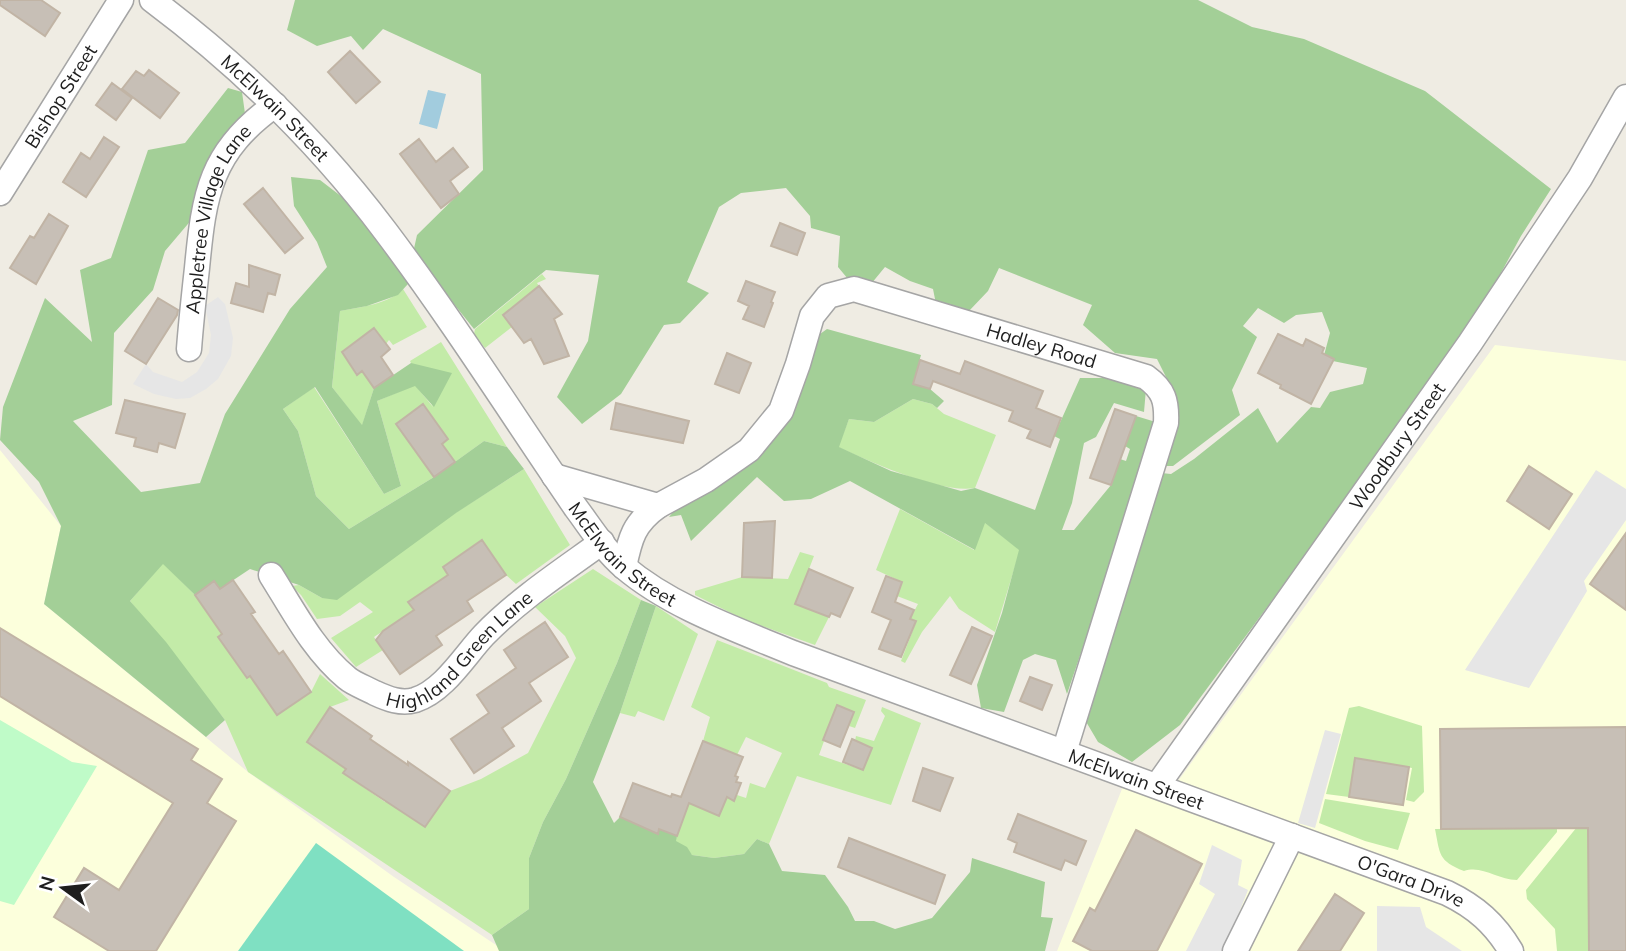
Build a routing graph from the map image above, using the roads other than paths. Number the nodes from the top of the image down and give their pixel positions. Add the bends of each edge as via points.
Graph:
1 (121, 0) edge
2 (152, 0) edge
3 (1626, 97) edge
4 (275, 105) junction
5 (0, 193) edge
6 (188, 349) dead end
7 (554, 476) junction
8 (658, 506) junction
9 (602, 542) junction
10 (624, 567) junction
11 (271, 575) dead end
12 (1064, 752) junction
13 (1157, 786) junction
14 (1292, 836) junction
15 (1235, 951) edge
16 (1511, 951) edge

1 - 5 street, Bishop Street
2 - 4 street, McElwain Street via 222,55
3 - 13 street, Woodbury Street via 1580,178 1470,343
4 - 6 street, Appletree Village Lane via 229,147 208,190
4 - 7 street, McElwain Street via 385,230
7 - 8 street
7 - 9 street, McElwain Street
8 - 10 street, Hadley Road via 640,519
8 - 12 street, Hadley Road via 749,450 781,411 812,316 828,296 854,289 1146,377 1165,396 1166,423
9 - 10 street, McElwain Street
9 - 11 street, Highland Green Lane via 506,614 456,670 416,700 391,701 347,678 313,640
10 - 12 street, McElwain Street via 724,624
12 - 13 street, McElwain Street
13 - 14 street, McElwain Street
14 - 15 street
14 - 16 street, O'Gara Drive via 1464,902 1490,921

